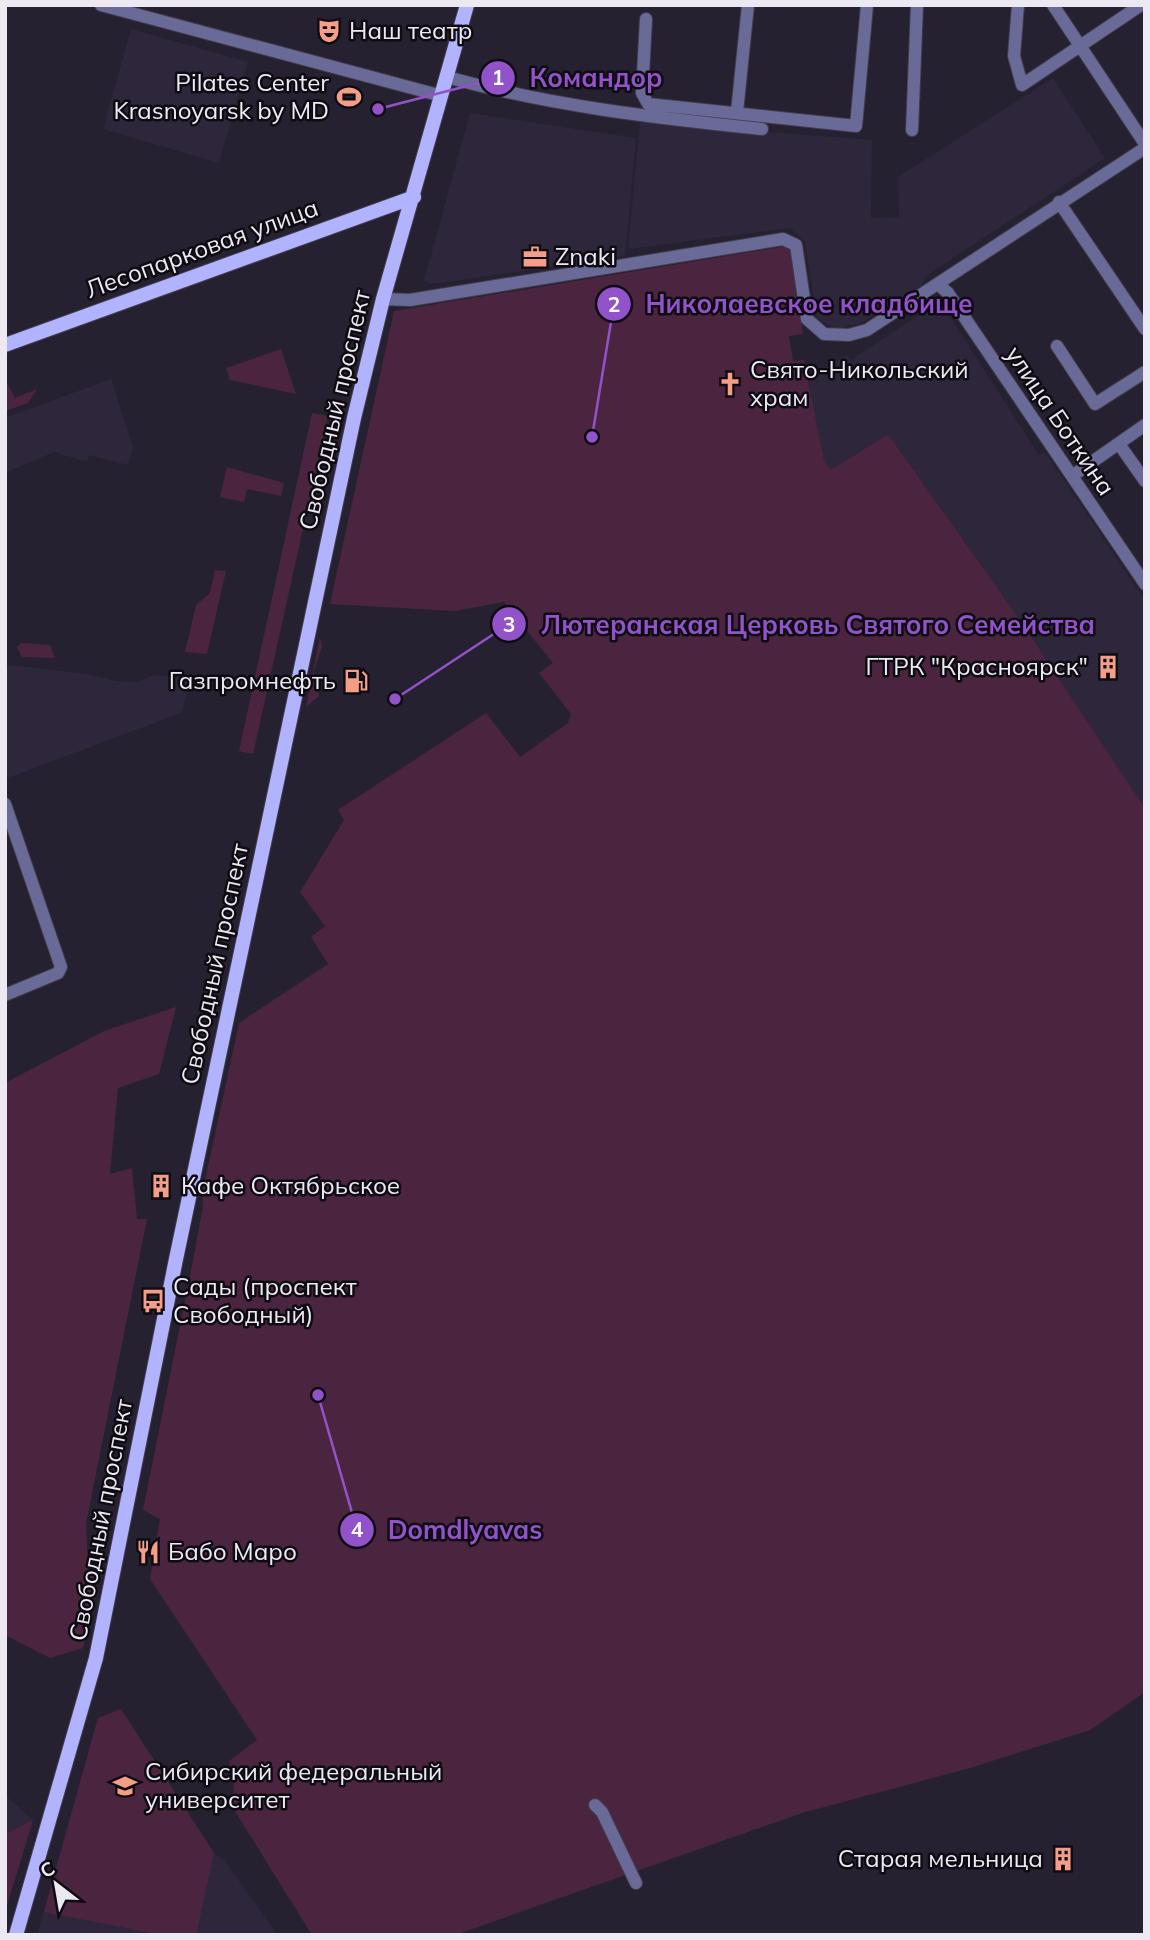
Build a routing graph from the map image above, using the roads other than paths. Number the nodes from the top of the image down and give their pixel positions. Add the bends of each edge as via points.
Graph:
1 (102, 5) edge
2 (467, 5) edge
3 (748, 5) edge
4 (867, 5) edge
5 (917, 5) edge
6 (1018, 5) edge
7 (1053, 5) edge
8 (1141, 5) edge
9 (120, 8) edge
10 (646, 19) dead end
11 (1078, 46) junction
12 (447, 77) junction
13 (442, 96) junction
14 (737, 112) junction
15 (762, 129) dead end
16 (912, 130) dead end
17 (1145, 146) edge
18 (414, 197) junction
19 (1059, 202) junction
20 (938, 284) junction
21 (383, 299) junction
22 (1145, 329) edge
23 (5, 345) edge
24 (1057, 346) dead end
25 (1145, 372) edge
26 (1145, 425) edge
27 (1119, 444) junction
28 (1072, 476) junction
29 (1145, 481) edge
30 (1145, 584) edge
31 (5, 804) edge
32 (10, 843) edge
33 (5, 995) edge
34 (595, 1805) dead end
35 (636, 1883) dead end
36 (16, 1935) edge

1 - 9 street
2 - 12 main road, Свободный проспект
3 - 14 street
4 - 14 street via 856,126
5 - 16 street
6 - 11 street via 1014,56 1021,85
7 - 11 street
8 - 11 street
9 - 13 street
10 - 14 street via 642,93 648,104
11 - 17 street
12 - 13 main road, Свободный проспект
12 - 15 street via 618,113
13 - 18 main road, Свободный проспект
17 - 19 street
18 - 21 main road, Свободный проспект
18 - 23 main road, Лесопарковая улица
19 - 20 street
19 - 22 street
20 - 21 street via 867,330 835,336 807,319 801,257 796,246 783,239 410,300
20 - 28 street, улица Боткина
21 - 36 main road, Свободный проспект via 264,840 96,1658
24 - 25 street via 1095,404
26 - 27 street
27 - 28 street
27 - 29 street
28 - 30 street, улица Боткина
31 - 32 street
32 - 33 street via 61,967 58,974
34 - 35 street

